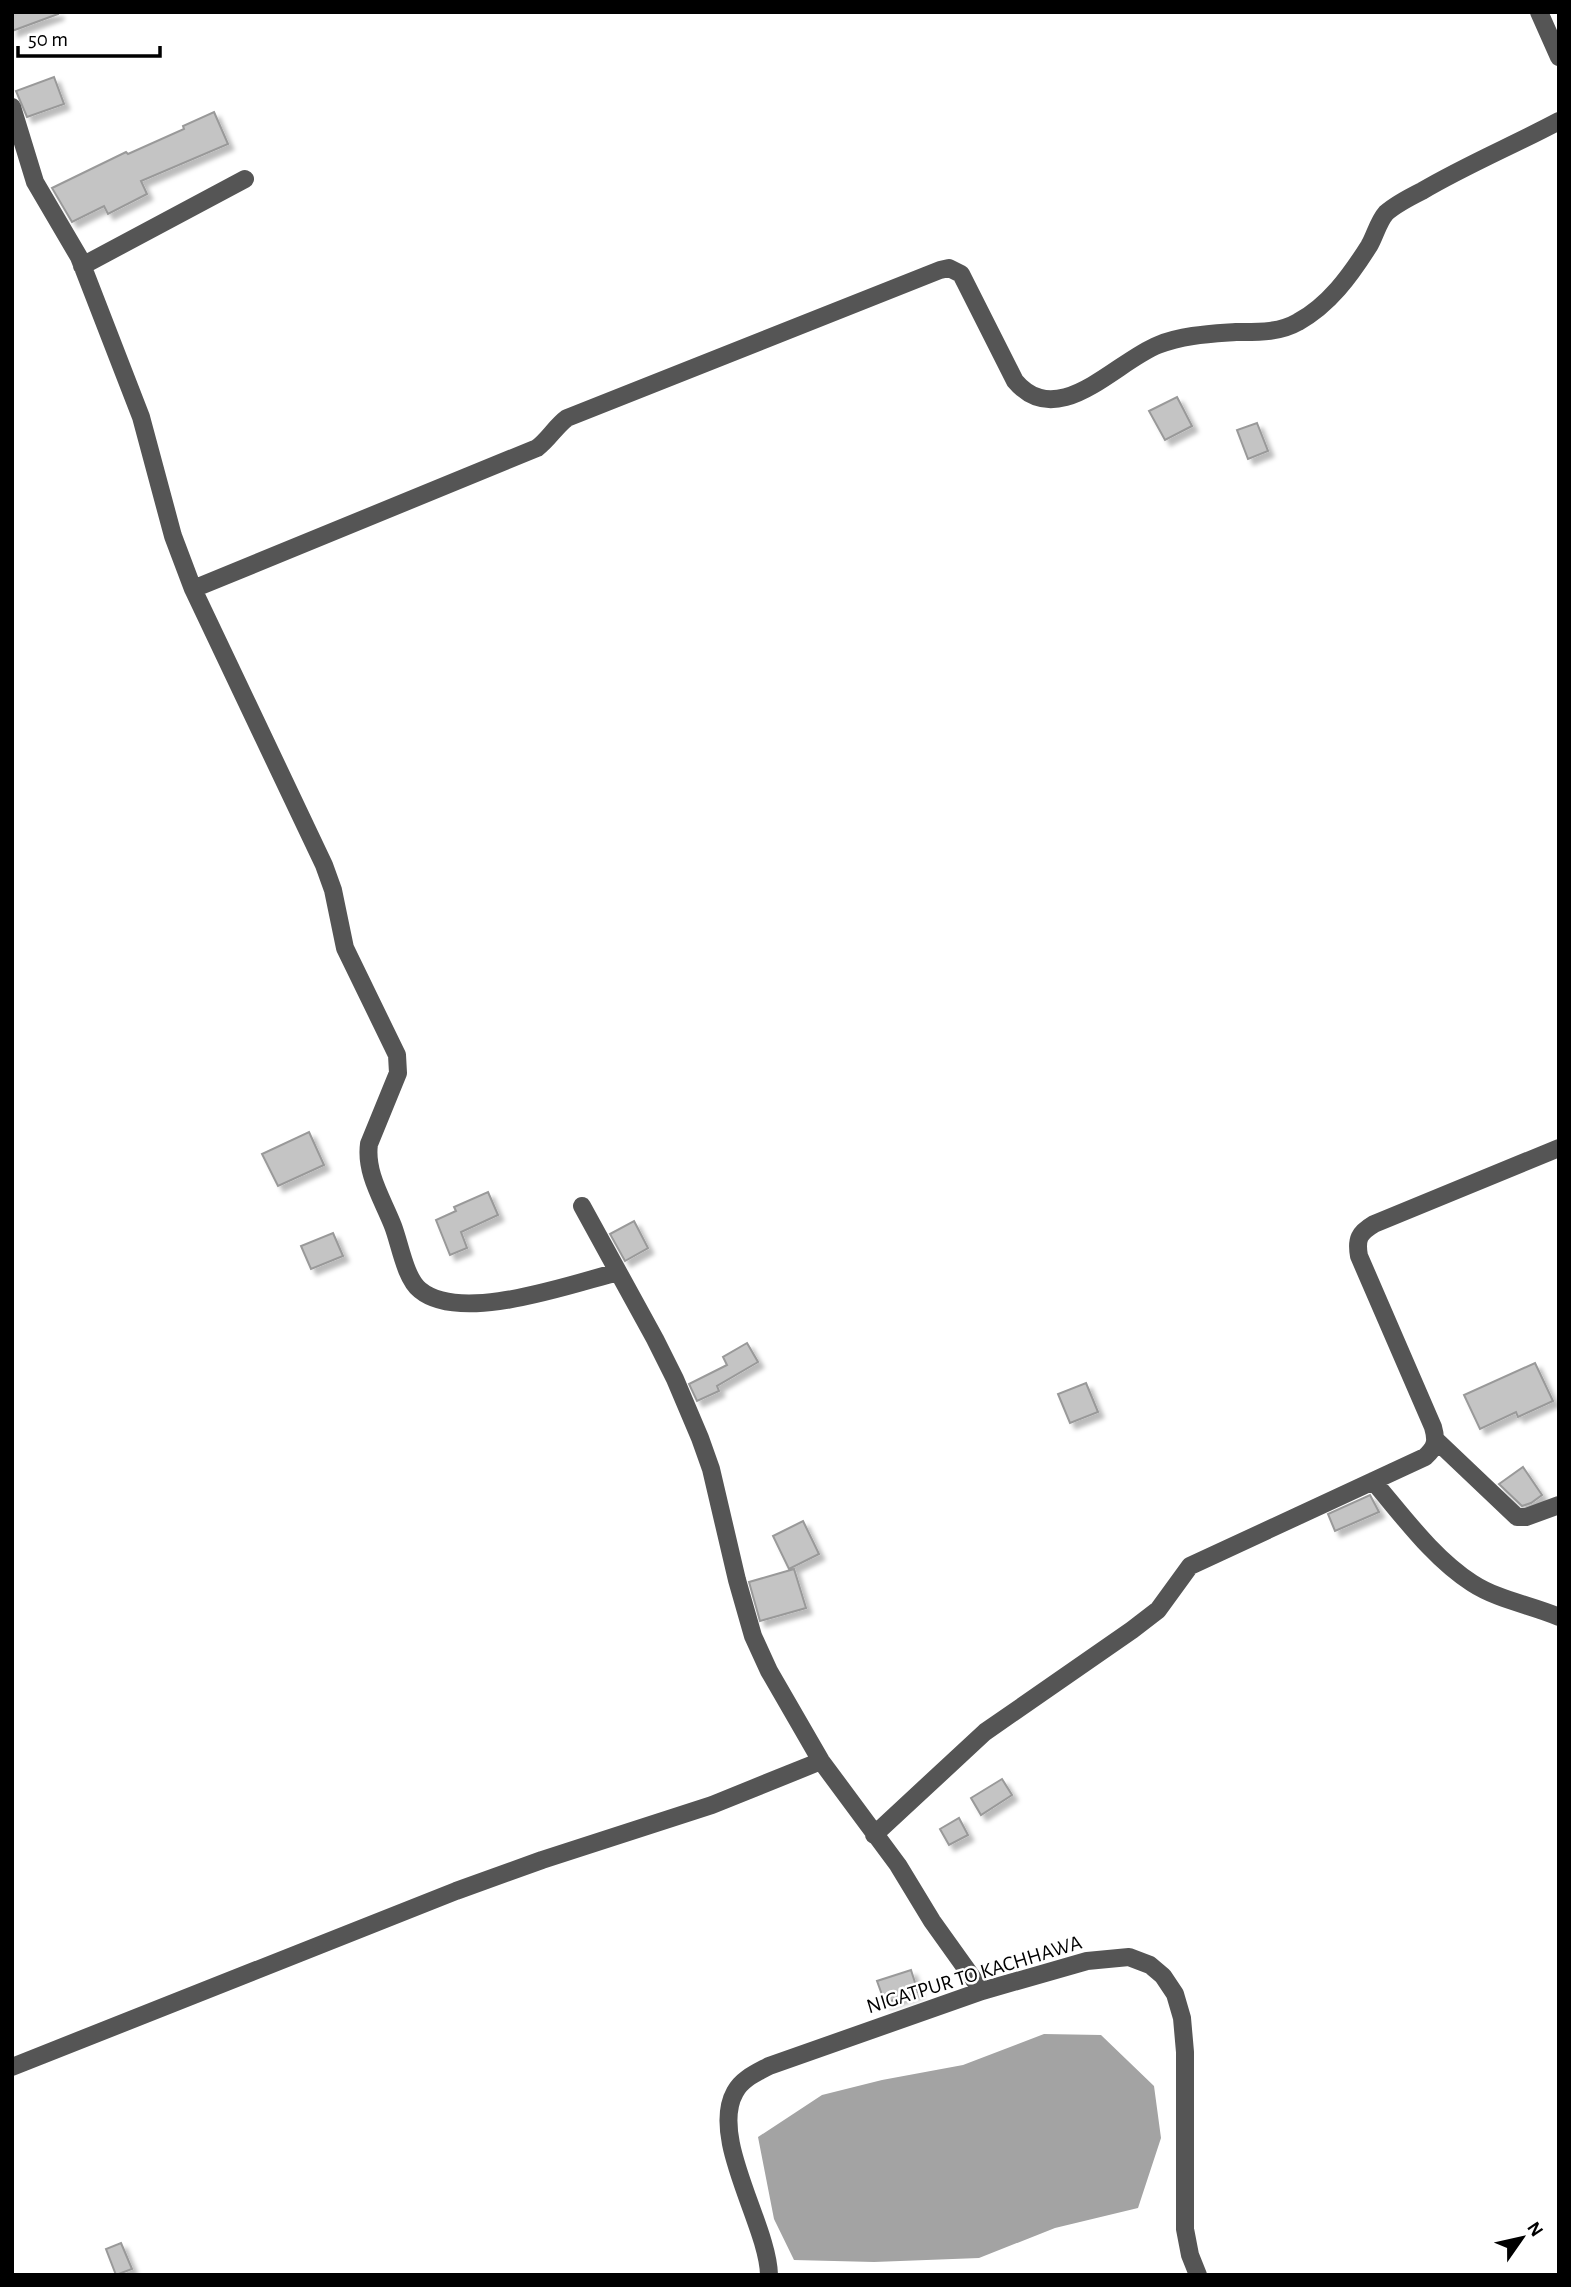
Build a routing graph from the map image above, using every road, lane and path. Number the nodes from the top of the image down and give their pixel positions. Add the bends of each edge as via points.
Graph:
1 (1539, 12) edge
2 (1559, 57) edge
3 (12, 107) edge
4 (1559, 121) edge
5 (246, 179) dead end
6 (82, 266) junction
7 (193, 589) junction
8 (1559, 1148) edge
9 (582, 1206) dead end
10 (618, 1272) junction
11 (1437, 1441) junction
12 (1373, 1481) junction
13 (1559, 1505) edge
14 (1559, 1617) edge
15 (821, 1761) junction
16 (874, 1835) junction
17 (982, 1992) junction
18 (12, 2067) edge
19 (769, 2275) edge
20 (1198, 2275) edge

1 - 2 street
3 - 6 street via 36,181
4 - 7 street via 1393,208 1342,286 1316,312 1283,329 1178,338 1133,357 1076,394 1048,400 1023,390 1015,381 966,279 955,270 940,270 568,418 537,448
5 - 6 street
6 - 7 street via 141,417 173,536
7 - 10 street via 324,865 345,948 397,1055 398,1073 368,1155 411,1280 433,1297 481,1304
8 - 11 street via 1374,1224 1359,1235 1359,1256
9 - 10 street
10 - 15 street via 670,1369 712,1469 753,1636
11 - 12 street via 1425,1457
11 - 13 street via 1517,1517
12 - 14 street via 1446,1564 1473,1584
12 - 16 street via 1190,1566 1158,1610 985,1732
15 - 16 street
15 - 18 street via 712,1805 456,1891
16 - 17 street
17 - 19 street, NIGATPUR TO KACHHAWA via 769,2066 749,2076 735,2091 729,2127 737,2168 767,2254
17 - 20 street, NIGATPUR TO KACHHAWA via 1113,1957 1129,1957 1163,1976 1175,1994 1182,2018 1185,2229

